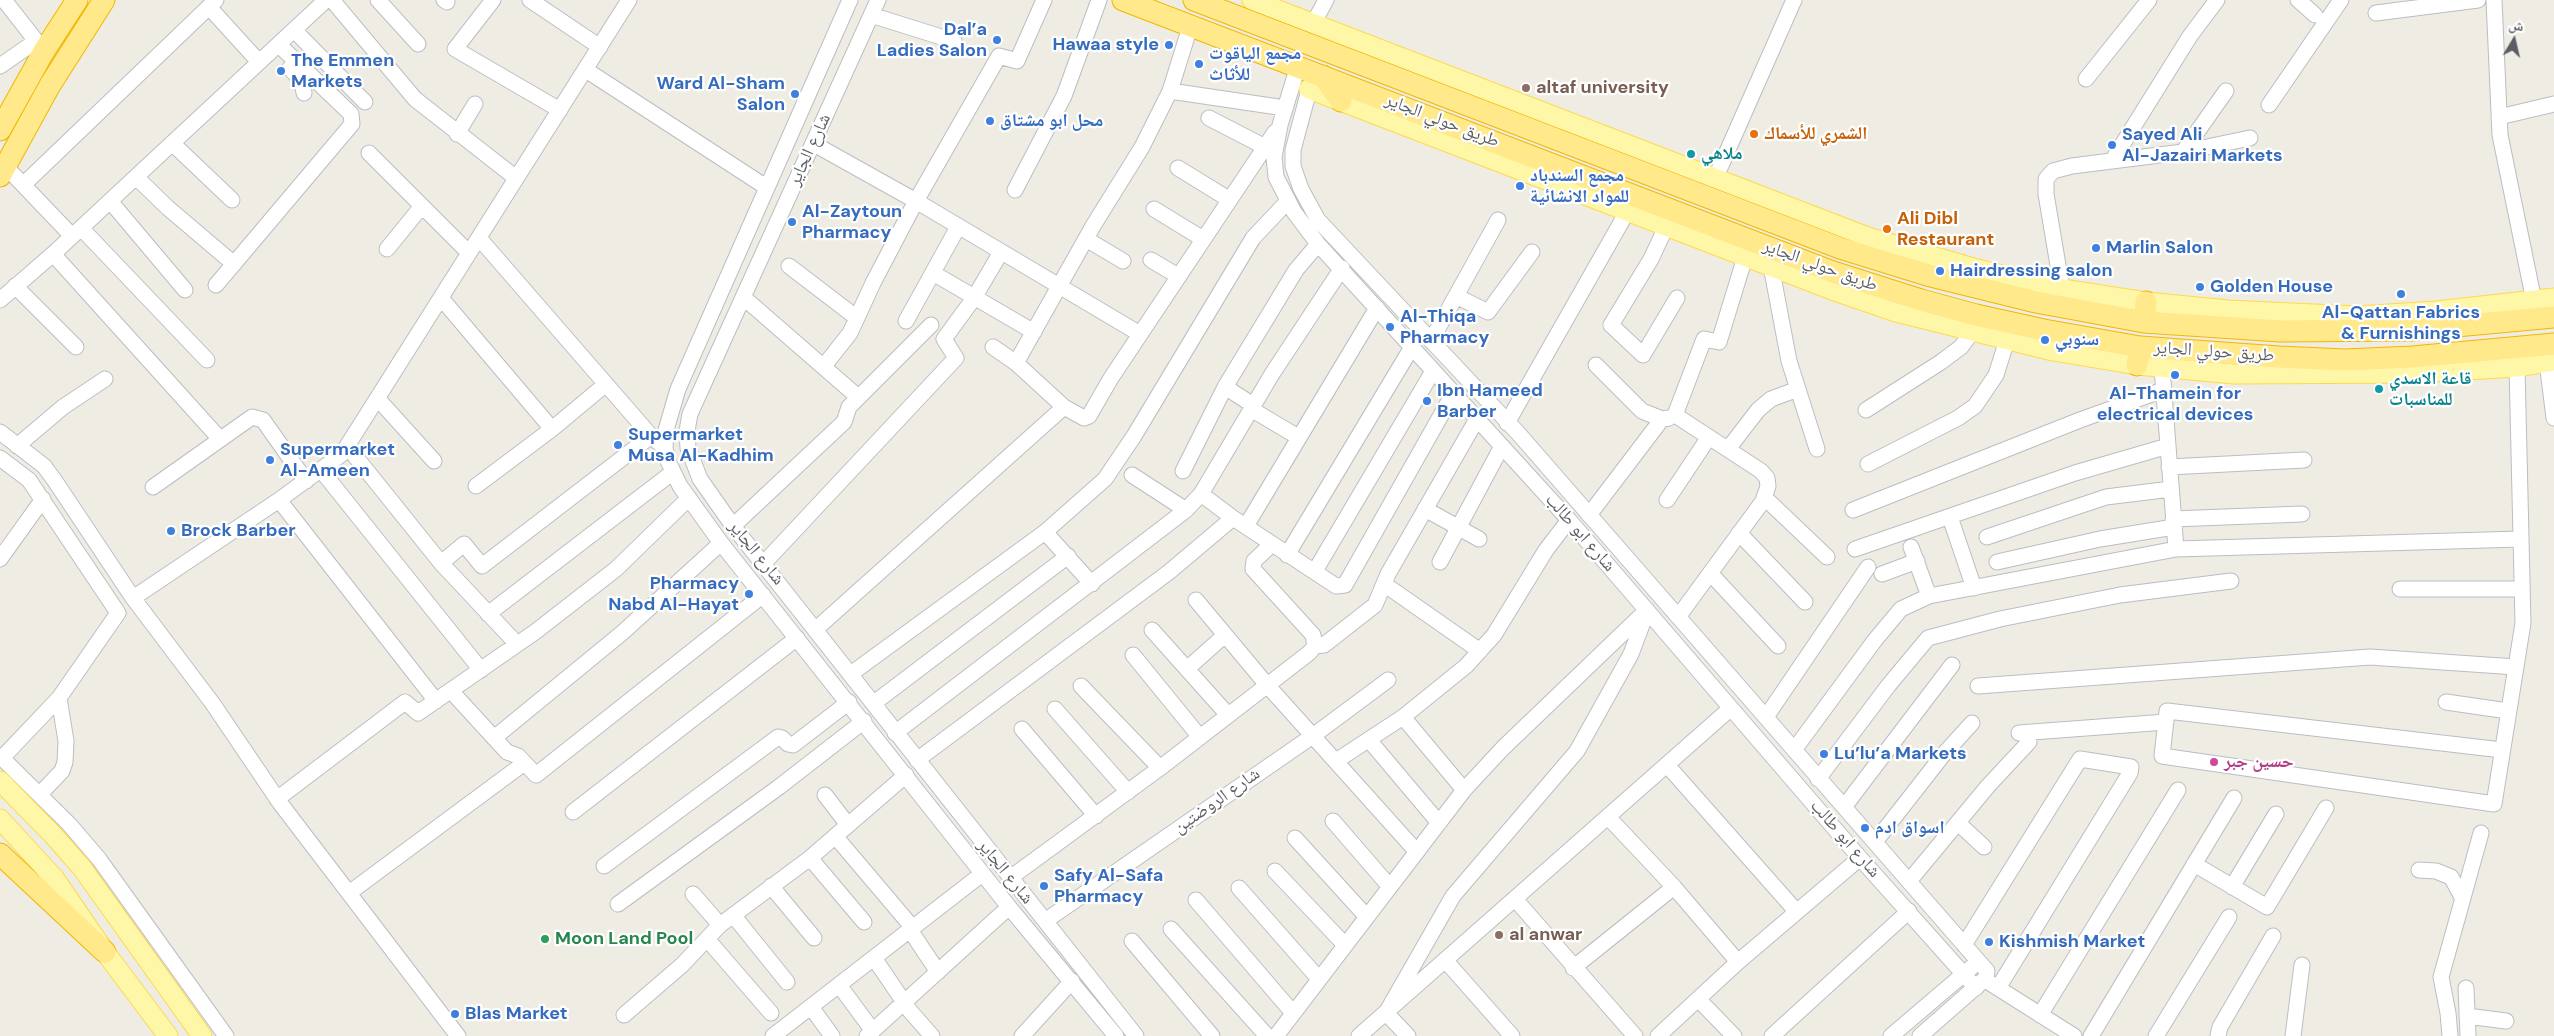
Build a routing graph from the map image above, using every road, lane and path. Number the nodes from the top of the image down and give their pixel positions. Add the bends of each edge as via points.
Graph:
1 (77, 0) edge
2 (326, 0) edge
3 (332, 0) edge
4 (378, 0) edge
5 (494, 0) edge
6 (530, 0) edge
7 (629, 0) edge
8 (850, 0) edge
9 (878, 0) edge
10 (1044, 0) edge
11 (1099, 0) edge
12 (1123, 0) edge
13 (1194, 0) edge
14 (1252, 0) edge
15 (1326, 0) edge
16 (1794, 0) edge
17 (2149, 0) edge
18 (2217, 0) edge
19 (2298, 0) edge
20 (2341, 0) edge
21 (2478, 0) edge
22 (2494, 0) edge
23 (104, 2) edge
24 (3, 3) edge
25 (212, 4) edge
26 (1287, 6) edge
27 (1233, 7) edge
28 (2376, 13) dead end
29 (871, 15) junction
30 (2315, 15) dead end
31 (1313, 24) junction
32 (1190, 26) junction
33 (294, 30) junction
34 (954, 42) dead end
35 (418, 44) dead end
36 (40, 46) junction
37 (600, 47) junction
38 (276, 48) junction
39 (260, 62) junction
40 (0, 66) edge
41 (586, 70) junction
42 (2086, 79) dead end
43 (1309, 82) junction
44 (1438, 83) junction
45 (1170, 91) junction
46 (2226, 91) dead end
47 (304, 93) dead end
48 (1341, 101) joint
49 (365, 102) dead end
50 (475, 104) dead end
51 (1286, 104) junction
52 (2554, 104) edge
53 (2269, 105) dead end
54 (560, 110) junction
55 (2499, 117) junction
56 (1209, 118) dead end
57 (1280, 125) junction
58 (0, 130) edge
59 (457, 134) junction
60 (2250, 138) dead end
61 (172, 143) junction
62 (814, 144) junction
63 (1265, 146) junction
64 (2182, 152) junction
65 (369, 153) dead end
66 (2112, 161) junction
67 (1178, 168) dead end
68 (2, 171) edge
69 (136, 177) junction
70 (516, 178) junction
71 (1715, 179) junction
72 (24, 185) junction
73 (767, 185) junction
74 (1015, 190) dead end
75 (789, 196) junction
76 (232, 200) dead end
77 (1230, 200) junction
78 (110, 201) junction
79 (916, 201) junction
80 (1287, 202) junction
81 (1631, 204) junction
82 (422, 206) junction
83 (1759, 206) junction
84 (1154, 210) dead end
85 (1498, 220) dead end
86 (958, 227) junction
87 (1666, 227) junction
88 (76, 232) junction
89 (479, 238) junction
90 (1086, 239) junction
91 (1203, 240) junction
92 (1318, 244) junction
93 (386, 249) dead end
94 (1001, 252) junction
95 (1532, 252) dead end
96 (469, 253) junction
97 (53, 254) junction
98 (1745, 257) junction
99 (1150, 260) dead end
100 (1123, 261) dead end
101 (234, 264) junction
102 (788, 266) dead end
103 (1771, 266) junction
104 (1342, 268) junction
105 (933, 273) junction
106 (1178, 276) junction
107 (216, 285) dead end
108 (15, 286) junction
109 (1060, 287) junction
110 (1984, 289) junction
111 (2062, 289) junction
112 (185, 290) dead end
113 (1456, 296) junction
114 (743, 297) junction
115 (441, 298) junction
116 (974, 298) junction
117 (1677, 298) dead end
118 (2554, 298) edge
119 (0, 300) edge
120 (2534, 301) junction
121 (2036, 302) junction
122 (1377, 308) junction
123 (2145, 312) junction
124 (2554, 317) edge
125 (857, 318) junction
126 (906, 321) dead end
127 (1974, 323) junction
128 (931, 325) dead end
129 (2028, 327) junction
130 (1034, 332) junction
131 (1140, 334) junction
132 (2007, 340) junction
133 (1431, 341) junction
134 (76, 347) dead end
135 (994, 347) dead end
136 (1412, 347) junction
137 (2550, 353) edge
138 (2139, 356) junction
139 (207, 360) dead end
140 (1016, 363) junction
141 (1596, 365) dead end
142 (824, 366) junction
143 (2517, 366) junction
144 (2162, 368) junction
145 (1433, 371) junction
146 (105, 379) dead end
147 (606, 384) junction
148 (1225, 387) junction
149 (1798, 389) junction
150 (2163, 390) junction
151 (1453, 394) junction
152 (858, 397) junction
153 (378, 399) junction
154 (1064, 407) junction
155 (1252, 407) junction
156 (1866, 410) dead end
157 (1668, 417) junction
158 (2554, 418) edge
159 (1477, 420) junction
160 (1507, 422) junction
161 (552, 429) junction
162 (0, 432) edge
163 (652, 436) junction
164 (1298, 437) junction
165 (1710, 437) junction
166 (220, 439) junction
167 (18, 446) junction
168 (348, 446) junction
169 (1502, 446) junction
170 (2168, 446) junction
171 (665, 448) junction
172 (1728, 449) junction
173 (1817, 449) dead end
174 (2304, 460) dead end
175 (1, 461) edge
176 (434, 461) dead end
177 (1868, 464) dead end
178 (2169, 467) junction
179 (321, 470) junction
180 (1184, 471) dead end
181 (674, 472) junction
182 (1132, 474) dead end
183 (306, 480) junction
184 (476, 486) dead end
185 (154, 487) dead end
186 (2171, 489) junction
187 (1201, 494) junction
188 (689, 498) junction
189 (1764, 498) junction
190 (43, 499) junction
191 (279, 500) junction
192 (1667, 500) dead end
193 (1425, 509) junction
194 (1186, 510) junction
195 (1853, 510) dead end
196 (2302, 514) dead end
197 (1589, 515) junction
198 (1950, 517) junction
199 (1569, 520) junction
200 (1239, 522) junction
201 (2174, 523) junction
202 (733, 526) junction
203 (1458, 528) junction
204 (1044, 532) junction
205 (1739, 533) junction
206 (1987, 537) dead end
207 (1479, 539) dead end
208 (2521, 539) junction
209 (721, 543) junction
210 (1272, 544) junction
211 (1911, 547) dead end
212 (1855, 549) dead end
213 (2176, 549) junction
214 (1623, 554) junction
215 (1287, 555) junction
216 (1068, 556) junction
217 (1827, 557) dead end
218 (0, 559) edge
219 (1916, 561) junction
220 (1440, 562) dead end
221 (1997, 562) dead end
222 (441, 563) junction
223 (764, 563) junction
224 (1609, 567) junction
225 (1868, 567) dead end
226 (1315, 571) junction
227 (1710, 573) junction
228 (1882, 574) dead end
229 (2231, 581) dead end
230 (1092, 584) junction
231 (1384, 584) junction
232 (1974, 588) junction
233 (2400, 589) dead end
234 (2522, 589) junction
235 (762, 595) junction
236 (1929, 596) junction
237 (133, 598) junction
238 (1196, 600) dead end
239 (1805, 602) dead end
240 (1647, 610) junction
241 (488, 614) junction
242 (1678, 617) junction
243 (816, 629) junction
244 (1152, 630) dead end
245 (1225, 635) junction
246 (797, 638) junction
247 (518, 644) junction
248 (1315, 646) junction
249 (1778, 646) dead end
250 (1480, 651) junction
251 (1133, 655) dead end
252 (1952, 666) dead end
253 (2516, 667) junction
254 (1188, 668) junction
255 (481, 670) junction
256 (852, 673) junction
257 (1388, 680) dead end
258 (1267, 685) junction
259 (1081, 686) dead end
260 (1978, 686) dead end
261 (451, 691) junction
262 (59, 698) junction
263 (436, 701) junction
264 (848, 702) junction
265 (2446, 702) dead end
266 (874, 703) junction
267 (1731, 708) junction
268 (1055, 709) dead end
269 (2508, 712) junction
270 (1228, 715) junction
271 (1403, 717) junction
272 (1766, 718) junction
273 (864, 721) junction
274 (2166, 722) junction
275 (1972, 723) dead end
276 (1022, 729) dead end
277 (895, 733) junction
278 (1314, 735) junction
279 (1199, 736) junction
280 (494, 738) junction
281 (1369, 740) junction
282 (1794, 750) junction
283 (2502, 750) junction
284 (1, 757) edge
285 (917, 760) junction
286 (1336, 761) junction
287 (523, 764) junction
288 (1667, 765) junction
289 (1160, 768) junction
290 (906, 775) junction
291 (1818, 779) junction
292 (0, 781) edge
293 (1464, 790) junction
294 (2178, 790) dead end
295 (1128, 792) junction
296 (40, 794) junction
297 (825, 794) dead end
298 (2234, 798) dead end
299 (277, 799) junction
300 (1844, 807) junction
301 (2326, 808) dead end
302 (573, 812) dead end
303 (2276, 814) dead end
304 (1096, 816) junction
305 (1608, 816) junction
306 (0, 819) edge
307 (1333, 820) dead end
308 (1439, 822) junction
309 (1958, 823) junction
310 (848, 825) junction
311 (2481, 834) dead end
312 (835, 836) junction
313 (1295, 838) dead end
314 (1875, 842) junction
315 (1984, 847) dead end
316 (1417, 852) junction
317 (0, 854) edge
318 (810, 858) junction
319 (1860, 858) junction
320 (2194, 864) junction
321 (604, 866) dead end
322 (2419, 870) dead end
323 (1275, 871) dead end
324 (982, 874) junction
325 (1010, 878) junction
326 (1910, 880) junction
327 (772, 886) junction
328 (1390, 886) junction
329 (1674, 887) junction
330 (2232, 887) junction
331 (1239, 888) dead end
332 (349, 893) junction
333 (693, 894) dead end
334 (2462, 897) junction
335 (1515, 899) junction
336 (1196, 900) dead end
337 (618, 904) dead end
338 (1009, 907) junction
339 (1796, 911) junction
340 (1909, 911) junction
341 (733, 916) junction
342 (1367, 917) junction
343 (2229, 917) dead end
344 (1045, 921) junction
345 (864, 922) dead end
346 (720, 925) junction
347 (911, 929) junction
348 (1171, 929) dead end
349 (2273, 936) dead end
350 (814, 938) dead end
351 (707, 939) junction
352 (1132, 941) dead end
353 (1345, 945) junction
354 (1964, 945) junction
355 (105, 952) junction
356 (874, 958) junction
357 (1445, 960) junction
358 (1978, 961) junction
359 (1738, 962) junction
360 (2302, 965) dead end
361 (1573, 968) junction
362 (938, 972) junction
363 (1964, 973) junction
364 (1320, 979) junction
365 (1072, 981) junction
366 (788, 982) dead end
367 (839, 985) junction
368 (1986, 985) junction
369 (1098, 986) junction
370 (2466, 988) dead end
371 (1086, 998) junction
372 (1698, 1000) junction
373 (905, 1002) junction
374 (811, 1007) junction
375 (771, 1013) dead end
376 (1294, 1013) junction
377 (1386, 1013) junction
378 (624, 1015) dead end
379 (2040, 1016) junction
380 (2467, 1016) junction
381 (2506, 1021) dead end
382 (875, 1033) edge
383 (780, 1034) edge
384 (2222, 1035) edge
385 (167, 1036) edge
386 (202, 1036) edge
387 (226, 1036) edge
388 (458, 1036) edge
389 (832, 1036) edge
390 (932, 1036) edge
391 (1022, 1036) edge
392 (1116, 1036) edge
393 (1136, 1036) edge
394 (1212, 1036) edge
395 (1267, 1036) edge
396 (1276, 1036) edge
397 (1360, 1036) edge
398 (1408, 1036) edge
399 (1512, 1036) edge
400 (1635, 1036) edge
401 (1658, 1036) edge
402 (1734, 1036) edge
403 (1772, 1036) edge
404 (1891, 1036) edge
405 (1920, 1036) edge
406 (2074, 1036) edge
407 (2091, 1036) edge
408 (2156, 1036) edge
409 (2293, 1036) edge
410 (2450, 1036) edge
411 (2468, 1036) edge

1 - 36 highway
2 - 33 street
3 - 59 street via 415,99
4 - 35 street
5 - 54 street via 455,49
6 - 37 street
7 - 37 street
8 - 73 street, شارع الجاير
9 - 29 street, شارع الجاير
10 - 79 street via 1017,61 999,56
11 - 74 street via 1064,96
12 - 32 highway, طريق حولي الجاير
13 - 27 highway, طريق حولي الجاير
14 - 26 main road
15 - 31 street
16 - 71 street
17 - 42 street
18 - 66 street via 2190,36
19 - 30 street
20 - 53 street
21 - 28 street
22 - 55 street
23 - 68 highway via 61,67
24 - 36 street
25 - 39 street
25 - 72 street
26 - 31 main road
27 - 44 highway, طريق حولي الجاير
29 - 34 street
29 - 62 street, شارع الجاير
31 - 44 main road
32 - 43 highway, طريق حولي الجاير
32 - 45 street
33 - 38 street
33 - 49 street
36 - 40 street
36 - 58 highway
37 - 41 street
38 - 39 street
38 - 47 street via 299,76
38 - 101 street via 350,114 352,124
39 - 61 street
41 - 54 street
41 - 73 street
43 - 48 highway
43 - 51 street, شارع ابو طالب
43 - 51 street via 1296,101
43 - 81 highway, طريق حولي الجاير
43 - 133 street, شارع ابو طالب via 1293,150 1296,178 1306,200 1318,220
44 - 71 main road
44 - 83 highway, طريق حولي الجاير
45 - 51 street
45 - 90 street via 1142,147
46 - 64 street
48 - 81 main road
50 - 59 street
51 - 57 street, شارع ابو طالب
52 - 55 street
54 - 70 street
55 - 120 street
56 - 63 street
57 - 63 street
57 - 80 street, شارع ابو طالب via 1274,168
59 - 70 street
60 - 64 street
61 - 69 street
61 - 76 street
62 - 75 street, شارع الجاير
62 - 79 street
63 - 77 street
64 - 66 street
65 - 82 street
66 - 111 street via 2053,171 2046,179
67 - 77 street
68 - 72 street
69 - 78 street
69 - 101 street
70 - 89 street
71 - 83 main road
72 - 88 street
73 - 75 street
73 - 171 street, شارع الجاير via 678,389 666,430
75 - 114 street, شارع الجاير
77 - 91 street
78 - 88 street
78 - 112 street
79 - 86 street
79 - 125 street
80 - 92 street, شارع ابو طالب
80 - 204 street via 1253,238 1105,479
81 - 87 main road
81 - 127 highway, طريق حولي الجاير via 1921,300
81 - 160 street
82 - 93 street
82 - 96 street
83 - 110 highway, طريق حولي الجاير via 1868,257
83 - 111 main road via 1914,252
84 - 91 street
85 - 113 street
86 - 94 street
86 - 105 street
87 - 98 main road
87 - 117 street via 1651,259 1611,325 1643,355
88 - 97 street
88 - 139 street
89 - 96 street
89 - 147 street
90 - 100 street
90 - 109 street
91 - 106 street
92 - 104 street, شارع ابو طالب
92 - 148 street via 1296,270
94 - 109 street
94 - 116 street
95 - 113 street via 1488,312
96 - 115 street
97 - 108 street
97 - 166 street
98 - 103 main road
98 - 157 street via 1719,342 1704,339
99 - 106 street
101 - 107 street
102 - 125 street
103 - 127 main road via 1896,312
103 - 149 street
104 - 122 street, شارع ابو طالب
104 - 155 street
105 - 116 street
105 - 126 street
106 - 131 street
108 - 119 street
108 - 134 street
109 - 130 street
109 - 131 street
110 - 121 highway, طريق حولي الجاير
110 - 127 highway via 1987,304
111 - 123 main road
113 - 133 street
114 - 142 street
114 - 202 street, شارع الجاير via 690,414 687,431 688,448 700,479
115 - 153 street
115 - 161 street
116 - 130 street
116 - 223 street via 944,338 956,358
118 - 120 main road
120 - 123 main road via 2356,316 2228,310
121 - 123 highway, طريق حولي الجاير
121 - 129 highway via 2025,312
122 - 136 street, شارع ابو طالب
122 - 164 street
123 - 124 highway, طريق حولي الجاير via 2230,329 2345,332 2485,325
125 - 142 street via 850,333
127 - 129 highway, طريق حولي الجاير
127 - 132 main road
127 - 156 street via 1960,346 1941,362
128 - 152 street
129 - 138 highway, طريق حولي الجاير
130 - 140 street
131 - 154 street via 1089,416 1084,418
132 - 138 main road via 2053,351
132 - 177 street via 1996,375 1975,406
133 - 160 street, شارع ابو طالب
135 - 140 street
136 - 145 street, شارع ابو طالب
136 - 215 street
137 - 138 highway, طريق حولي الجاير via 2345,360 2244,355
137 - 143 main road
137 - 158 street
138 - 144 main road
140 - 154 street
141 - 157 street via 1642,411
142 - 152 street
143 - 144 main road via 2344,375 2234,374
143 - 208 street
144 - 150 street
145 - 151 street, شارع ابو طالب
145 - 226 street
146 - 167 street via 63,407
147 - 161 street
147 - 163 street
148 - 155 street
148 - 180 street
149 - 172 street via 1771,399 1758,410
149 - 173 street
150 - 170 street
150 - 195 street
151 - 159 street, شارع ابو طالب
151 - 226 street via 1345,585 1336,586
152 - 202 street via 849,407 844,422
153 - 168 street
153 - 176 street
154 - 243 street
155 - 164 street
155 - 187 street
157 - 165 street
157 - 197 street
159 - 169 street, شارع ابو طالب
159 - 193 street
160 - 197 street, شارع ابو طالب
161 - 184 street
162 - 167 street
163 - 171 street
163 - 222 street via 482,566 464,544
164 - 200 street
165 - 172 street
165 - 192 street
166 - 183 street via 246,420 259,417
166 - 185 street
167 - 237 street via 44,466
168 - 179 street
168 - 222 street
169 - 199 street, شارع ابو طالب
169 - 203 street
170 - 178 street
170 - 198 street via 2075,473
171 - 181 street, شارع الجاير
172 - 189 street via 1767,478
174 - 178 street
175 - 190 street via 29,480
178 - 186 street
179 - 183 street
179 - 255 street
181 - 188 street, شارع الجاير
181 - 241 street
182 - 194 street
183 - 191 street
186 - 201 street
186 - 206 street via 2106,497
187 - 194 street
187 - 200 street
188 - 209 street, شارع الجاير
188 - 247 street via 616,569
189 - 205 street
189 - 217 street
190 - 218 street
190 - 262 street via 118,613
191 - 237 street
191 - 263 street
193 - 203 street
193 - 231 street
194 - 230 street
196 - 201 street
197 - 214 street, شارع ابو طالب
198 - 212 street
198 - 232 street
199 - 224 street, شارع ابو طالب
199 - 250 street via 1546,550 1494,635
200 - 210 street
200 - 285 street
201 - 213 street
201 - 221 street
202 - 223 street, شارع الجاير
203 - 207 street
203 - 220 street
204 - 216 street
204 - 256 street
205 - 227 street
205 - 239 street
208 - 213 street
208 - 234 street
209 - 235 street, شارع الجاير
209 - 280 street via 622,633
210 - 215 street
210 - 248 street via 1254,561 1253,569 1313,635
211 - 219 street
213 - 232 street
214 - 224 street
214 - 242 street, شارع ابو طالب
215 - 226 street
216 - 230 street
216 - 266 street
219 - 228 street
219 - 236 street
222 - 241 street
223 - 243 street, شارع الجاير
224 - 240 street, شارع ابو طالب
225 - 272 street
227 - 242 street
227 - 249 street
229 - 291 street via 2120,595 2000,619 1928,638
230 - 277 street
231 - 248 street via 1375,605 1324,645
231 - 250 street
232 - 236 street
233 - 234 street
234 - 253 street via 2523,622
235 - 246 street, شارع الجاير
235 - 287 street via 536,774
236 - 282 street via 1901,609 1874,640
237 - 299 street via 213,704
238 - 245 street
240 - 267 street, شارع ابو طالب
240 - 293 street via 1510,741
240 - 377 street via 1631,654 1577,750 1453,896
241 - 247 street
242 - 272 street, شارع ابو طالب
243 - 256 street, شارع الجاير
244 - 254 street
245 - 254 street
245 - 258 street
246 - 264 street, شارع الجاير
246 - 302 street
247 - 255 street
248 - 258 street
250 - 271 street
251 - 279 street
252 - 300 street, شارع ابو طالب
253 - 260 street via 2370,657
253 - 269 street
254 - 270 street
255 - 261 street
256 - 266 street, شارع الجاير
257 - 278 street, شارع الروضتين
258 - 270 street
258 - 278 street
259 - 289 street
261 - 263 street
261 - 280 street
262 - 284 street
262 - 296 street via 66,762 62,771
263 - 299 street via 418,713 405,702
264 - 273 street, شارع الجاير
264 - 321 street via 793,745 778,737
265 - 269 street
266 - 277 street, شارع الجاير
267 - 288 street
267 - 319 street, شارع ابو طالب
268 - 295 street
269 - 283 street
270 - 279 street
271 - 281 street
271 - 293 street
272 - 282 street, شارع ابو طالب
273 - 290 street, شارع الجاير
273 - 337 street
274 - 283 street via 2167,711
274 - 283 street via 2162,756 2494,804
274 - 309 street via 2024,738
275 - 314 street
276 - 304 street
277 - 285 street, شارع الجاير
278 - 286 street
278 - 344 street, شارع الروضتين
279 - 289 street
280 - 287 street via 507,752 518,756
281 - 286 street
281 - 308 street
282 - 291 street, شارع ابو طالب
284 - 296 street
285 - 325 street, شارع الجاير
286 - 316 street
287 - 332 street
288 - 305 street
288 - 339 street
289 - 295 street
290 - 310 street
290 - 324 street, شارع الجاير
291 - 300 street, شارع ابو طالب
292 - 386 main road via 48,828 82,868
293 - 308 street
294 - 379 street
295 - 304 street
296 - 387 street via 99,859
297 - 310 street
298 - 320 street
299 - 332 street
300 - 314 street, شارع ابو طالب
301 - 330 street via 2267,907
303 - 330 street
304 - 325 street
305 - 329 street
305 - 335 street
306 - 355 main road via 55,880
307 - 328 street
308 - 316 street
309 - 315 street
309 - 326 street
310 - 312 street
311 - 334 street
312 - 318 street
312 - 347 street
313 - 342 street
314 - 326 street, شارع ابو طالب
316 - 328 street
317 - 355 highway
318 - 327 street
318 - 345 street
319 - 339 street
319 - 340 street, شارع ابو طالب
320 - 330 street
320 - 407 street
322 - 334 street via 2436,871 2452,877
323 - 353 street
324 - 338 street, شارع الجاير
324 - 347 street
325 - 344 street, شارع الجاير
326 - 354 street, شارع ابو طالب
327 - 341 street
327 - 350 street
328 - 342 street
329 - 359 street
329 - 361 street
331 - 364 street
332 - 388 street
333 - 346 street
334 - 410 street via 2441,977
335 - 357 street
335 - 361 street
336 - 376 street
338 - 362 street
338 - 365 street, شارع الجاير
339 - 359 street
340 - 363 street, شارع ابو طالب
340 - 403 street
341 - 346 street
341 - 366 street
342 - 353 street
343 - 408 street
344 - 369 street, شارع الجاير
346 - 351 street
347 - 356 street
347 - 362 street
348 - 395 street
349 - 384 street via 2220,1027
351 - 375 street
351 - 378 street
352 - 394 street
353 - 364 street
354 - 358 street, شارع ابو طالب
354 - 368 street via 2080,759 2131,767
355 - 385 main road
356 - 367 street
356 - 373 street
357 - 377 street
357 - 399 street
358 - 363 street
358 - 368 street, شارع ابو طالب via 1988,972
359 - 372 street
360 - 409 street
361 - 400 street
362 - 373 street
363 - 368 street, شارع ابو طالب
363 - 404 street
364 - 376 street
365 - 371 street, شارع الجاير
365 - 391 street
367 - 374 street
367 - 382 street
368 - 379 street, شارع ابو طالب
368 - 405 street
369 - 371 street
369 - 393 street, شارع الجاير
370 - 380 street
371 - 392 street, شارع الجاير
372 - 401 street
372 - 402 street
373 - 382 street
373 - 390 street
374 - 383 street
374 - 389 street
376 - 396 street
377 - 397 street
377 - 398 street
379 - 406 street, شارع ابو طالب
380 - 381 street
380 - 411 street

